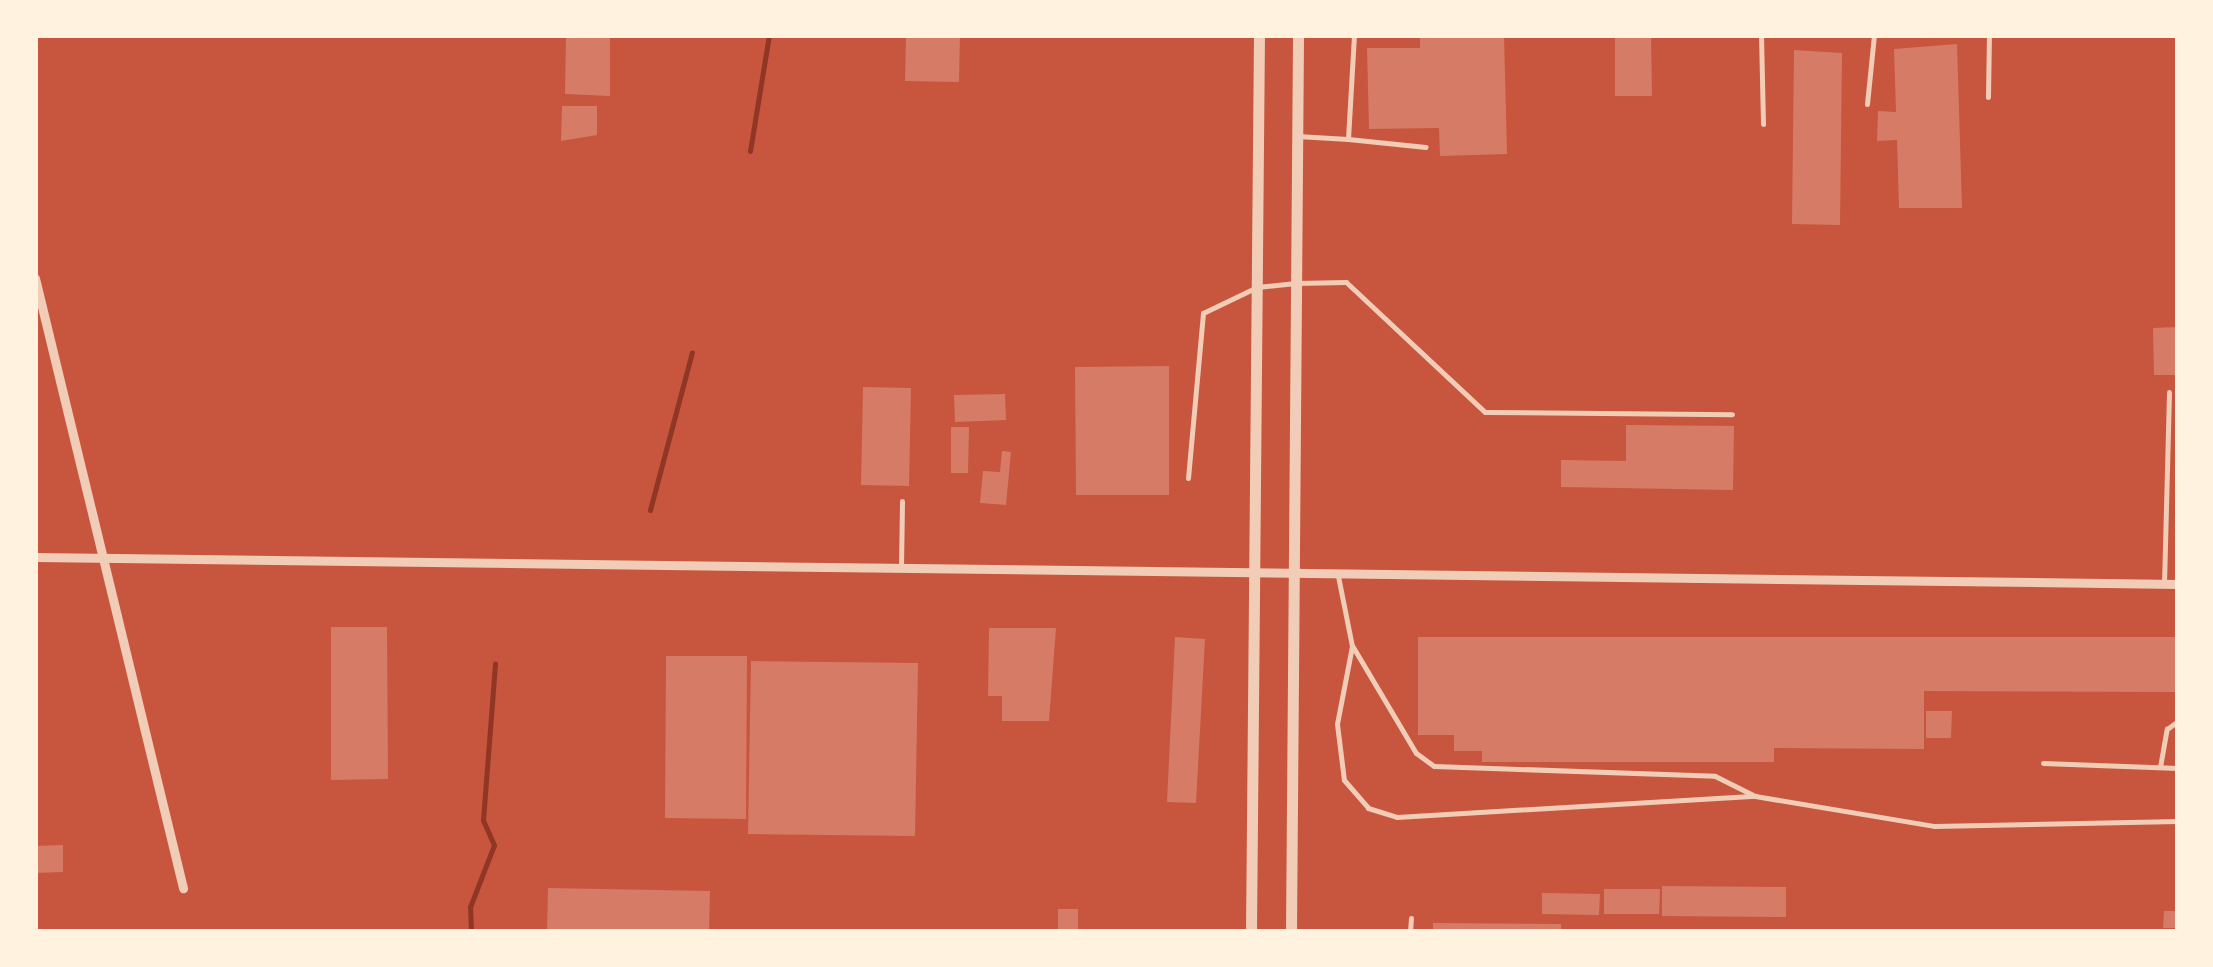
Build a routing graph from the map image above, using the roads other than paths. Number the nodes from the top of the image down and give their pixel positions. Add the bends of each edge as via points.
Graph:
1 (1259, 35) edge
2 (1298, 35) edge
3 (1354, 35) edge
4 (1761, 35) edge
5 (1874, 35) edge
6 (1988, 35) edge
7 (1988, 97) dead end
8 (1867, 104) dead end
9 (1763, 124) dead end
10 (1297, 136) junction
11 (1348, 138) junction
12 (1426, 147) dead end
13 (35, 278) edge
14 (1296, 282) junction
15 (1257, 287) junction
16 (2170, 392) dead end
17 (1732, 414) dead end
18 (1188, 478) dead end
19 (2167, 483) junction
20 (2178, 483) edge
21 (902, 500) dead end
22 (35, 556) edge
23 (99, 557) junction
24 (902, 569) junction
25 (1254, 574) junction
26 (1294, 575) junction
27 (1338, 576) junction
28 (2164, 584) junction
29 (2178, 584) edge
30 (1352, 646) junction
31 (2178, 721) edge
32 (2042, 763) dead end
33 (2160, 767) junction
34 (2178, 768) edge
35 (1756, 796) junction
36 (2178, 820) edge
37 (183, 888) dead end
38 (1411, 918) dead end
39 (1251, 932) edge
40 (1290, 932) edge
41 (1410, 932) edge

1 - 15 street
2 - 10 street
3 - 11 lane
4 - 9 lane
5 - 8 lane
6 - 7 lane
10 - 11 lane
10 - 14 street
11 - 12 lane
13 - 23 street
14 - 15 lane
14 - 17 lane via 1346,282 1485,412
14 - 26 street
15 - 18 lane via 1203,313
15 - 25 street
16 - 19 lane
19 - 20 lane
19 - 28 lane
21 - 24 lane
22 - 23 street
23 - 24 street
23 - 37 street
24 - 25 street
25 - 26 street
25 - 39 street
26 - 27 street
26 - 40 street
27 - 28 street
27 - 30 lane
28 - 29 street
30 - 35 lane via 1416,753 1434,766 1715,776
30 - 35 lane via 1337,724 1344,780 1368,808 1397,817
31 - 33 lane via 2167,729
32 - 33 lane
33 - 34 lane
35 - 36 lane via 1934,826
38 - 41 lane

